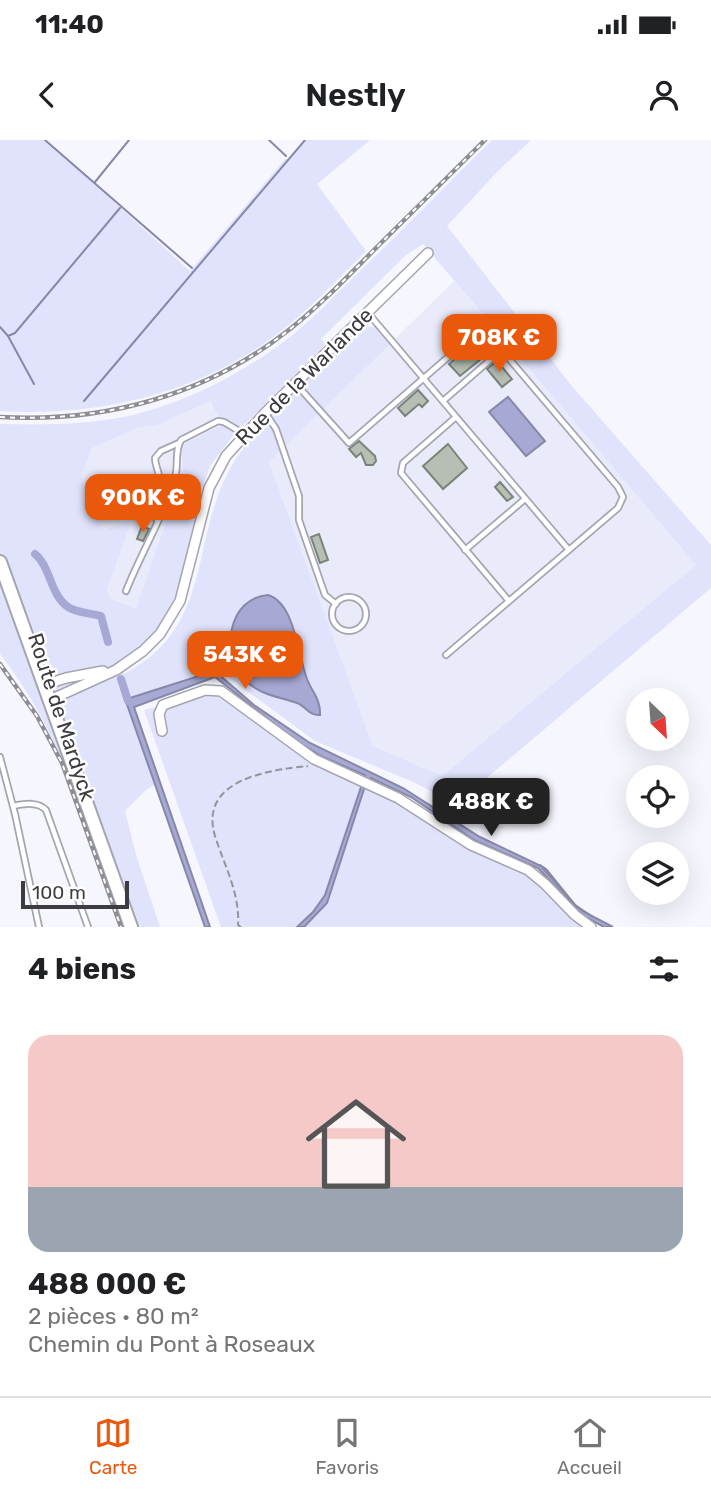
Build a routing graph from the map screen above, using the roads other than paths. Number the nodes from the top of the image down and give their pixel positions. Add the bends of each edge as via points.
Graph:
1 (428, 253) dead end
2 (367, 312) junction
3 (470, 338) dead end
4 (423, 378) junction
5 (296, 383) junction
6 (443, 401) junction
7 (265, 413) junction
8 (456, 417) junction
9 (244, 434) junction
10 (180, 442) junction
11 (525, 499) junction
12 (158, 521) junction
13 (466, 550) junction
14 (569, 550) junction
15 (0, 564) edge
16 (126, 591) dead end
17 (509, 601) junction
18 (336, 604) junction
19 (446, 655) dead end
20 (131, 660) junction
21 (48, 684) junction
22 (53, 699) junction
23 (162, 731) dead end
24 (0, 757) edge
25 (13, 806) junction
26 (39, 927) edge
27 (88, 927) edge
28 (131, 927) edge
29 (591, 927) edge

1 - 2 street, Rue de la Warlande
2 - 4 lane
2 - 5 street, Rue de la Warlande
3 - 4 lane
4 - 5 lane via 349,443
4 - 6 lane
5 - 7 street, Rue de la Warlande
6 - 8 lane
6 - 14 lane via 499,354 505,354 524,376 622,494 618,508
7 - 9 street, Rue de la Warlande
7 - 18 lane via 276,429 299,496 299,520 326,597
8 - 11 lane
8 - 13 lane via 402,463 401,470
9 - 10 lane via 218,421
9 - 20 street, Rue de la Warlande via 212,481 176,610 157,638
10 - 12 lane via 176,475
10 - 12 lane via 161,451 155,461 159,478 150,505
11 - 13 lane
11 - 14 lane
12 - 16 lane
13 - 17 lane
14 - 17 lane
15 - 21 main road, Route de Mardyck via 27,613
17 - 19 lane
18 - 18 lane via 333,617 340,628 353,631 362,625 366,612 360,602 348,598
20 - 21 street, Rue de la Warlande
20 - 22 street, Rue de la Warlande
21 - 22 main road, Route de Mardyck
22 - 28 main road, Route de Mardyck
23 - 29 street via 159,714 163,705 205,690 224,693 323,764 410,805 471,845 532,873
24 - 25 lane
25 - 26 lane
25 - 27 lane via 34,804 46,810

